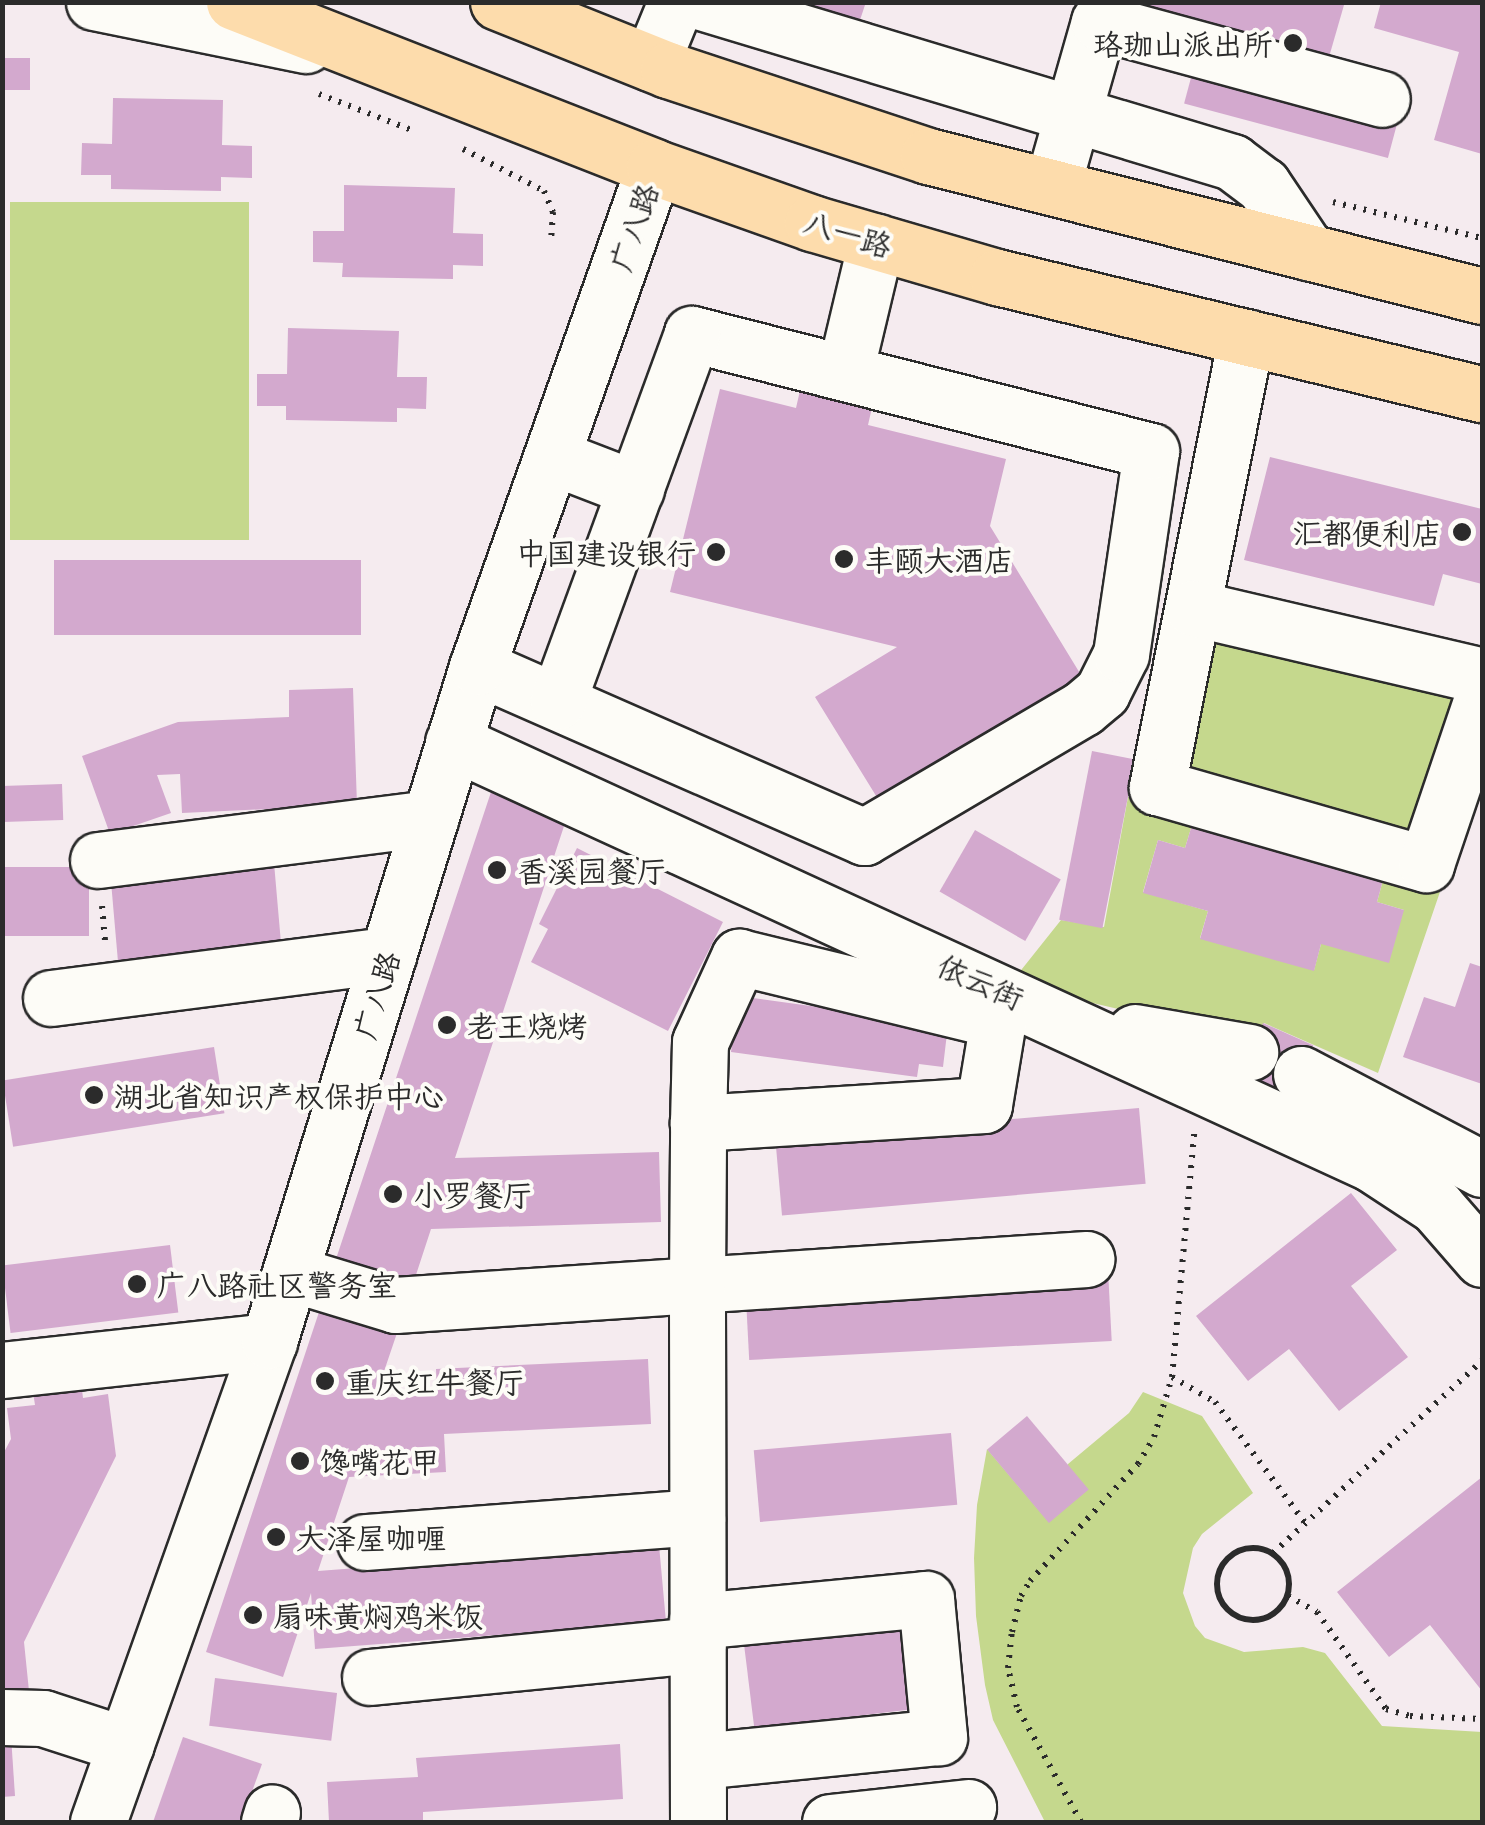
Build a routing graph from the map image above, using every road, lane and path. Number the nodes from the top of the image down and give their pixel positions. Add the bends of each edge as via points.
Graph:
1 (94, 2) edge
2 (234, 2) edge
3 (498, 2) edge
4 (700, 3) edge
5 (376, 58) junction
6 (668, 69) junction
7 (317, 93) dead end
8 (1382, 100) dead end
9 (1073, 117) junction
10 (426, 135) dead end
11 (444, 142) dead end
12 (654, 167) junction
13 (1263, 185) junction
14 (1052, 187) junction
15 (1482, 238) edge
16 (551, 240) dead end
17 (876, 242) junction
18 (1308, 252) junction
19 (1482, 296) edge
20 (1246, 337) junction
21 (845, 372) junction
22 (1482, 394) edge
23 (552, 458) junction
24 (636, 489) junction
25 (1193, 608) junction
26 (477, 668) junction
27 (1482, 676) edge
28 (1482, 700) edge
29 (558, 701) junction
30 (454, 742) junction
31 (430, 818) junction
32 (98, 860) joint
33 (388, 956) junction
34 (108, 990) junction
35 (52, 998) dead end
36 (1064, 1019) junction
37 (1250, 1052) dead end
38 (1300, 1074) dead end
39 (1198, 1082) junction
40 (698, 1123) junction
41 (1482, 1169) edge
42 (1086, 1259) dead end
43 (1482, 1259) edge
44 (290, 1274) junction
45 (696, 1285) junction
46 (269, 1340) junction
47 (1482, 1361) edge
48 (2, 1370) edge
49 (1172, 1377) junction
50 (697, 1517) junction
51 (1306, 1524) junction
52 (365, 1542) dead end
53 (1274, 1553) junction
54 (1288, 1596) junction
55 (697, 1633) junction
56 (370, 1677) dead end
57 (2, 1716) edge
58 (1482, 1719) edge
59 (126, 1745) junction
60 (698, 1760) junction
61 (968, 1807) dead end
62 (98, 1822) edge
63 (698, 1822) edge
64 (830, 1822) edge
65 (1081, 1822) edge

1 - 5 street
2 - 5 main road, 八一路
3 - 6 main road
4 - 6 street
4 - 9 street
5 - 12 main road, 八一路
6 - 14 main road via 928,156
7 - 10 path
8 - 9 street via 1099,22
9 - 13 street via 1206,153
9 - 14 street
11 - 16 path via 544,190 553,212
12 - 17 main road, 八一路
12 - 23 street, 广八路
13 - 15 path
13 - 18 street
14 - 18 main road
17 - 20 main road, 八一路
17 - 21 street
18 - 19 main road
20 - 22 main road, 八一路
20 - 25 street
21 - 24 street via 692,334
21 - 29 street via 1151,451 1121,654 1102,692 864,837
23 - 24 street
23 - 26 street, 广八路
24 - 29 street
25 - 27 street
25 - 28 street via 1157,787 1426,864
26 - 29 street
26 - 30 street, 广八路
30 - 31 street, 广八路
30 - 36 street, 依云街
31 - 32 street
31 - 33 street, 广八路
32 - 34 path
33 - 34 street
33 - 44 street, 广八路
34 - 35 street
36 - 37 street
36 - 39 street, 依云街
38 - 41 street
39 - 43 street, 依云街 via 1409,1187 1436,1206
39 - 49 path
40 - 40 street via 984,1105 998,1020 740,957 700,1042
40 - 45 street
42 - 45 street
44 - 45 street via 396,1306
44 - 46 street, 广八路
45 - 50 street
46 - 48 street
46 - 59 street, 广八路
47 - 51 path
49 - 51 path via 1216,1402
49 - 65 path via 1154,1437 1138,1464 1030,1581 1012,1632 1008,1668 1016,1706
50 - 52 street
50 - 55 street
51 - 53 path
53 - 54 path via 1288,1572
53 - 54 path via 1250,1547 1229,1556 1217,1578 1220,1601 1238,1617 1262,1620
54 - 58 path via 1317,1612 1386,1709
55 - 56 street
55 - 60 street
55 - 60 street via 926,1599 939,1737
57 - 59 street via 43,1718
59 - 62 street, 广八路
60 - 63 street
61 - 64 street

